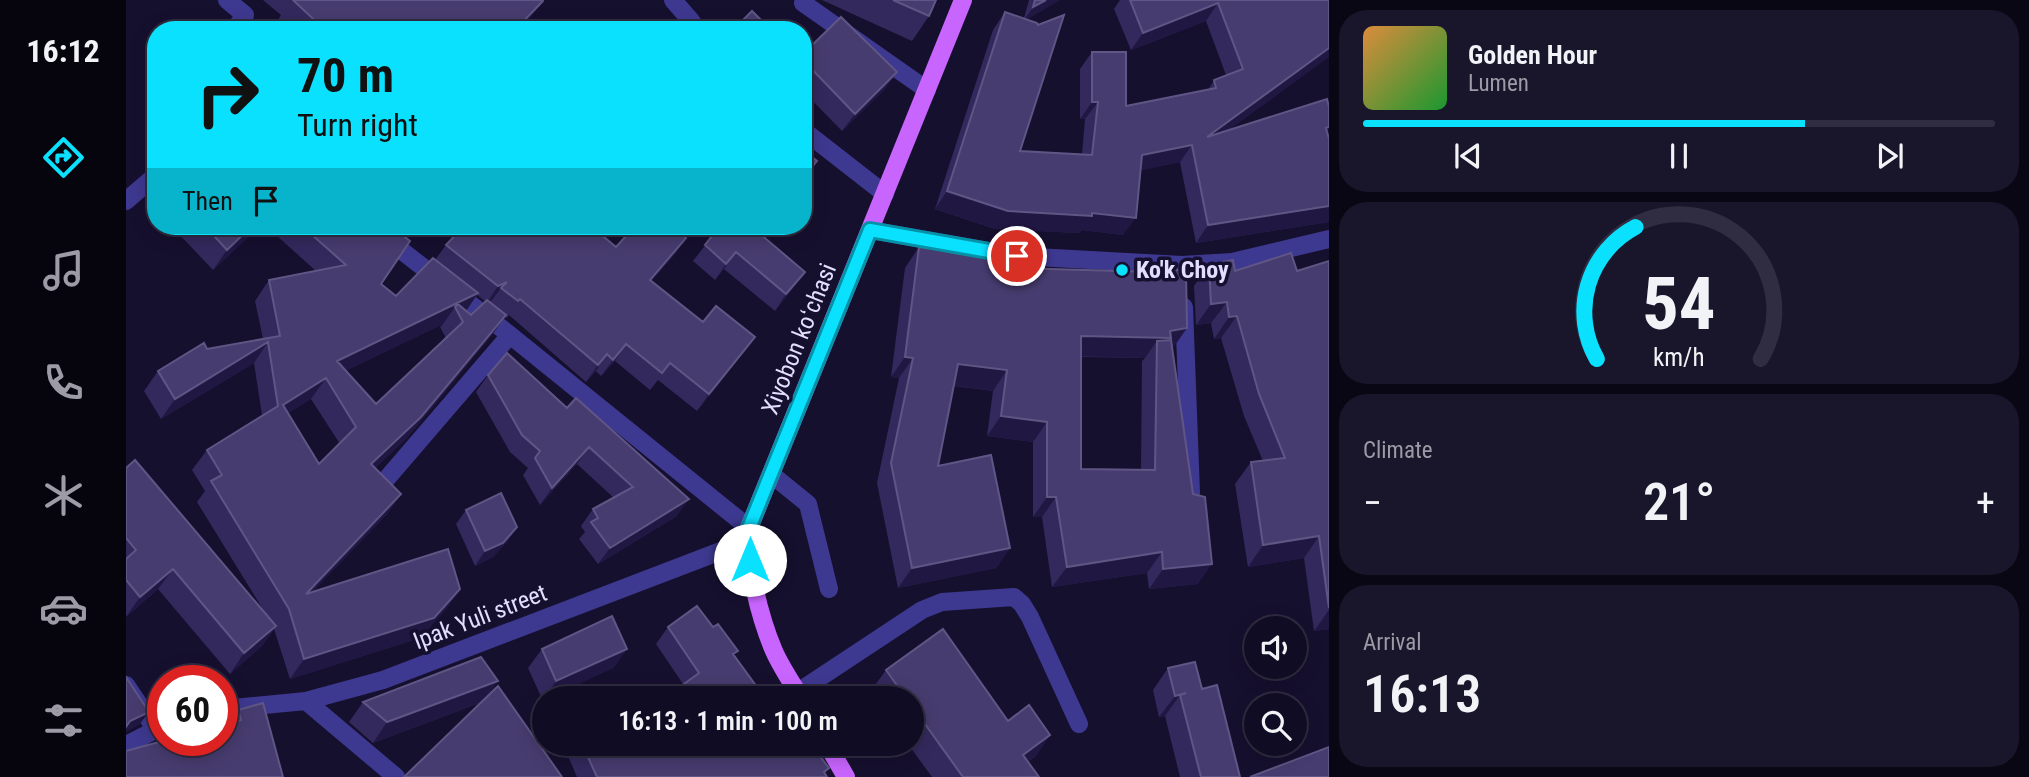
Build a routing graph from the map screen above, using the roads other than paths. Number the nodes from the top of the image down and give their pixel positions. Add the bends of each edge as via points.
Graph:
1 (227, 0) edge
2 (673, 0) edge
3 (963, 0) edge
4 (803, 3) dead end
5 (241, 21) edge
6 (691, 21) edge
7 (927, 90) junction
8 (812, 137) edge
9 (147, 182) edge
10 (885, 194) junction
11 (126, 201) edge
12 (870, 230) junction
13 (382, 235) edge
14 (1329, 239) edge
15 (1183, 279) junction
16 (510, 335) junction
17 (771, 474) junction
18 (383, 483) edge
19 (1191, 506) edge
20 (748, 534) junction
21 (830, 589) dead end
22 (126, 685) edge
23 (794, 686) edge
24 (812, 686) edge
25 (306, 701) junction
26 (238, 707) edge
27 (147, 712) edge
28 (1079, 724) dead end
29 (147, 734) edge
30 (126, 745) edge
31 (834, 756) edge
32 (396, 777) edge
33 (846, 777) edge

1 - 5 street via 245,15
2 - 6 street
3 - 7 main road, Xiyobon koʻchasi
4 - 7 street
7 - 10 main road, Xiyobon koʻchasi
8 - 10 street
9 - 11 street
10 - 12 main road, Xiyobon koʻchasi
12 - 15 street
12 - 17 main road, Xiyobon koʻchasi
13 - 16 street
14 - 15 street
15 - 19 street
16 - 18 street
16 - 20 street
17 - 20 main road, Xiyobon koʻchasi
17 - 21 street via 808,504
20 - 23 main road via 757,598 774,651
20 - 25 street, Ipak Yuli street via 383,680
22 - 27 street
24 - 28 street via 922,610 942,602 1014,597 1030,617
25 - 26 street, Ipak Yuli street
25 - 32 street
29 - 30 street
31 - 33 main road

